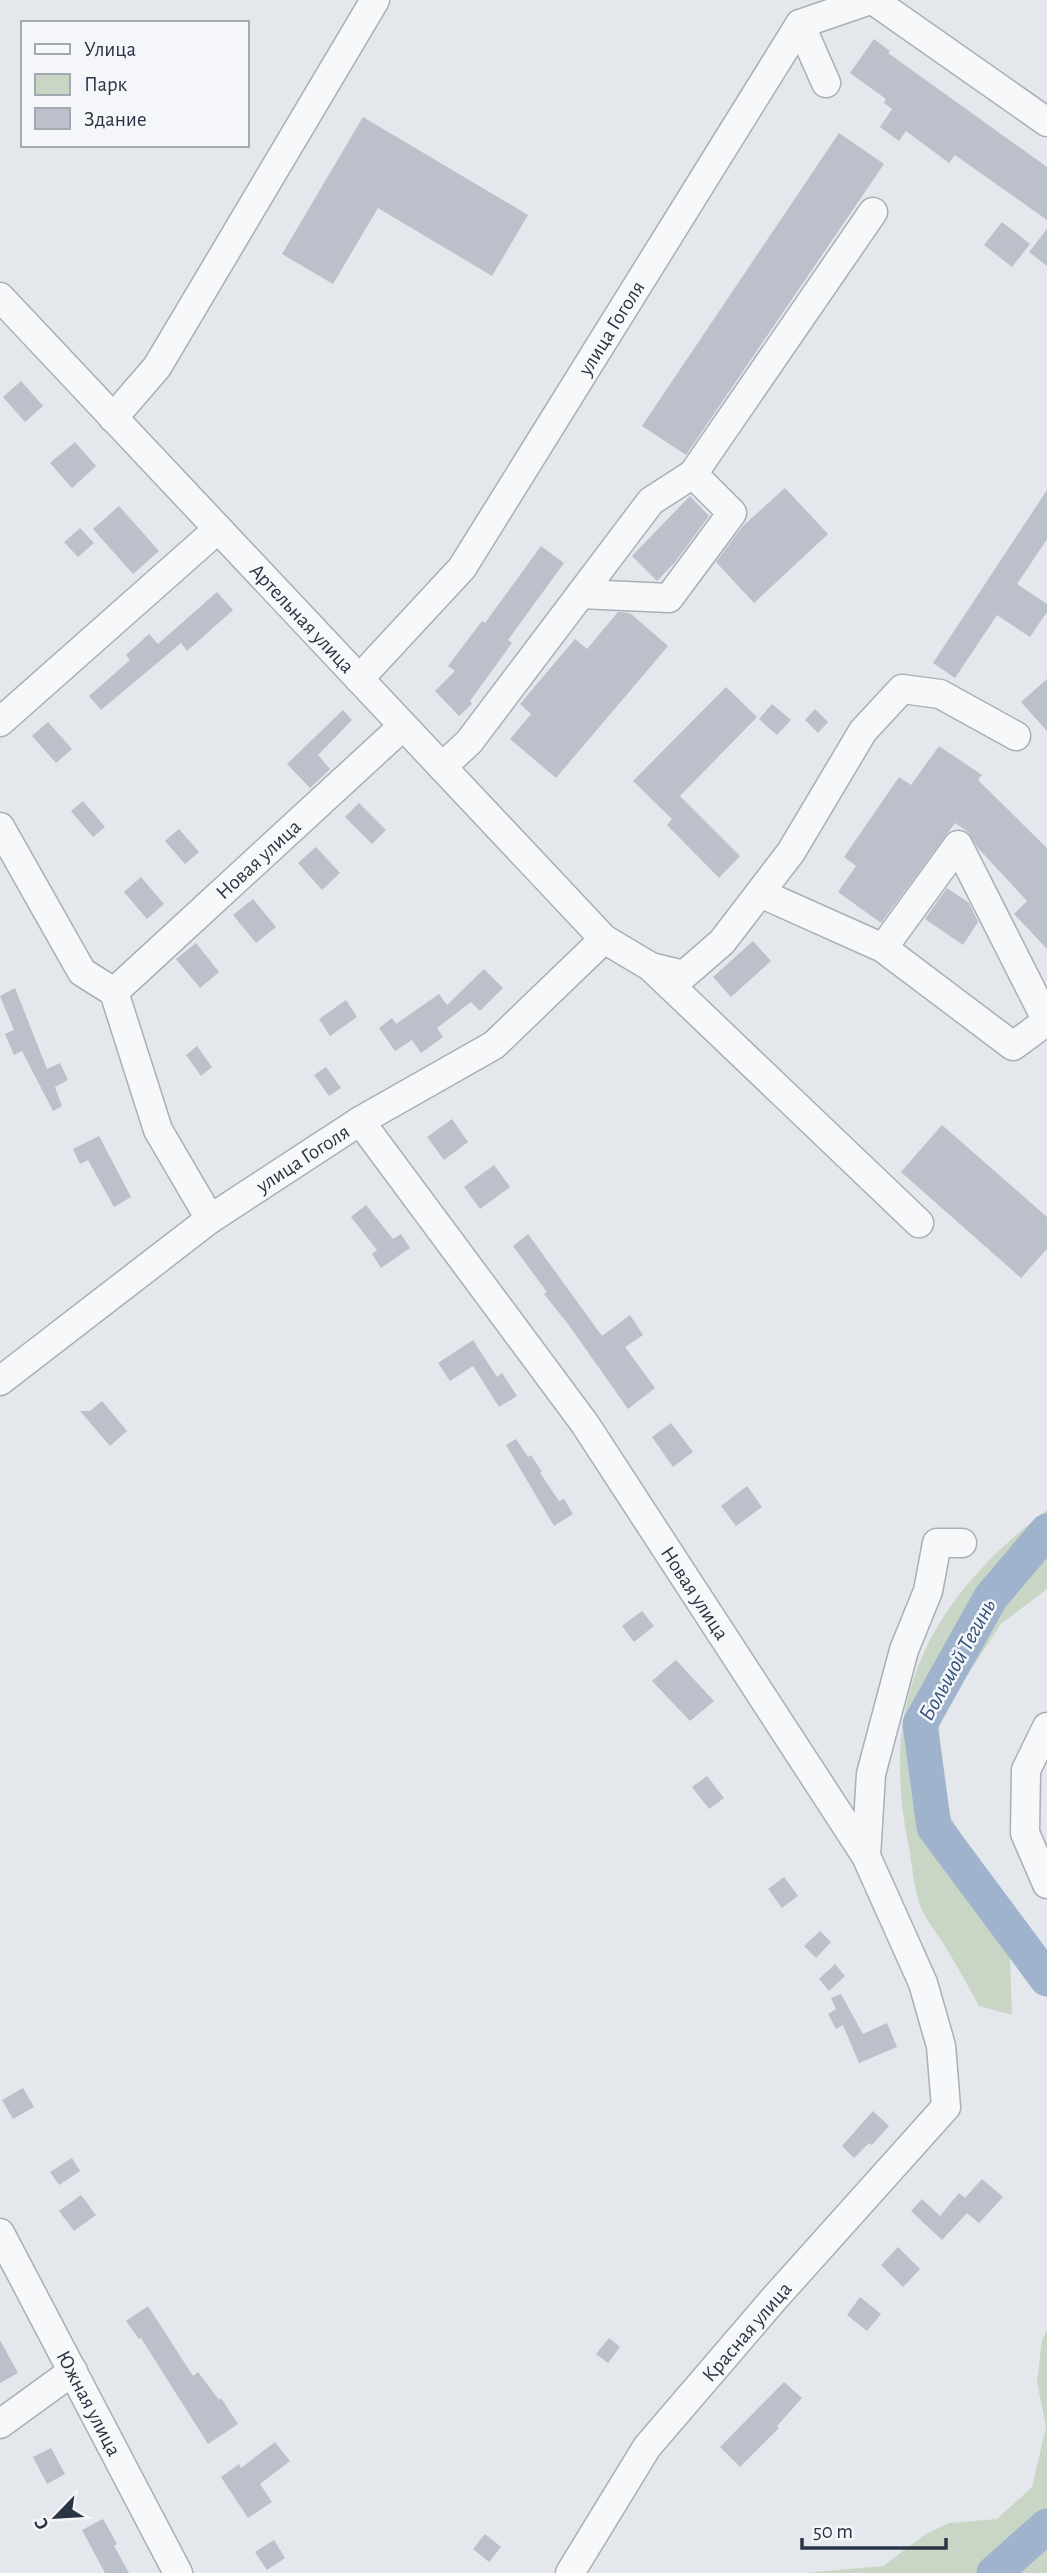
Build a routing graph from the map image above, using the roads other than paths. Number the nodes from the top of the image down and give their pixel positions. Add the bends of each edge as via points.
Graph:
1 (375, 0) edge
2 (872, 0) edge
3 (800, 24) junction
4 (826, 83) dead end
5 (1047, 122) edge
6 (873, 212) dead end
7 (0, 297) edge
8 (113, 418) junction
9 (693, 474) junction
10 (218, 529) junction
11 (581, 594) junction
12 (359, 679) junction
13 (0, 722) edge
14 (403, 726) junction
15 (1016, 736) dead end
16 (442, 767) junction
17 (0, 827) edge
18 (760, 893) junction
19 (604, 939) junction
20 (883, 948) junction
21 (651, 967) junction
22 (114, 992) junction
23 (360, 1121) junction
24 (210, 1219) junction
25 (919, 1223) dead end
26 (0, 1381) edge
27 (962, 1543) dead end
28 (1047, 1727) edge
29 (866, 1856) junction
30 (1047, 1884) edge
31 (946, 2107) joint
32 (0, 2233) edge
33 (73, 2371) junction
34 (0, 2424) edge
35 (178, 2573) edge
36 (570, 2573) edge

1 - 8 street via 157,367
2 - 3 street
2 - 5 street
3 - 4 street
3 - 12 street, улица Гоголя via 462,568
6 - 9 street
7 - 8 street, Артельная улица
8 - 10 street, Артельная улица
9 - 11 street via 651,501
9 - 11 street via 732,513 669,598
10 - 12 street, Артельная улица
10 - 13 street
11 - 16 street via 469,742
12 - 14 street, Артельная улица
14 - 16 street, Артельная улица
14 - 22 street, Новая улица
15 - 18 street via 940,694 902,688 863,732 792,852
16 - 19 street, Артельная улица
17 - 22 street via 82,972
18 - 20 street
18 - 21 street via 722,942 684,975
19 - 21 street, Артельная улица
19 - 23 street, улица Гоголя via 494,1045
20 - 20 street via 1013,1046 1047,1021 958,845
21 - 25 street
22 - 24 street via 158,1130
23 - 24 street, улица Гоголя
23 - 29 street, Новая улица via 585,1424
24 - 26 street, улица Гоголя
27 - 29 street via 937,1543 928,1591 904,1650 871,1774
28 - 30 street via 1026,1770 1025,1833
29 - 31 street, Новая улица via 923,1983 941,2046
31 - 36 street, Красная улица via 648,2447
32 - 33 street, Южная улица
33 - 34 street
33 - 35 street, Южная улица

